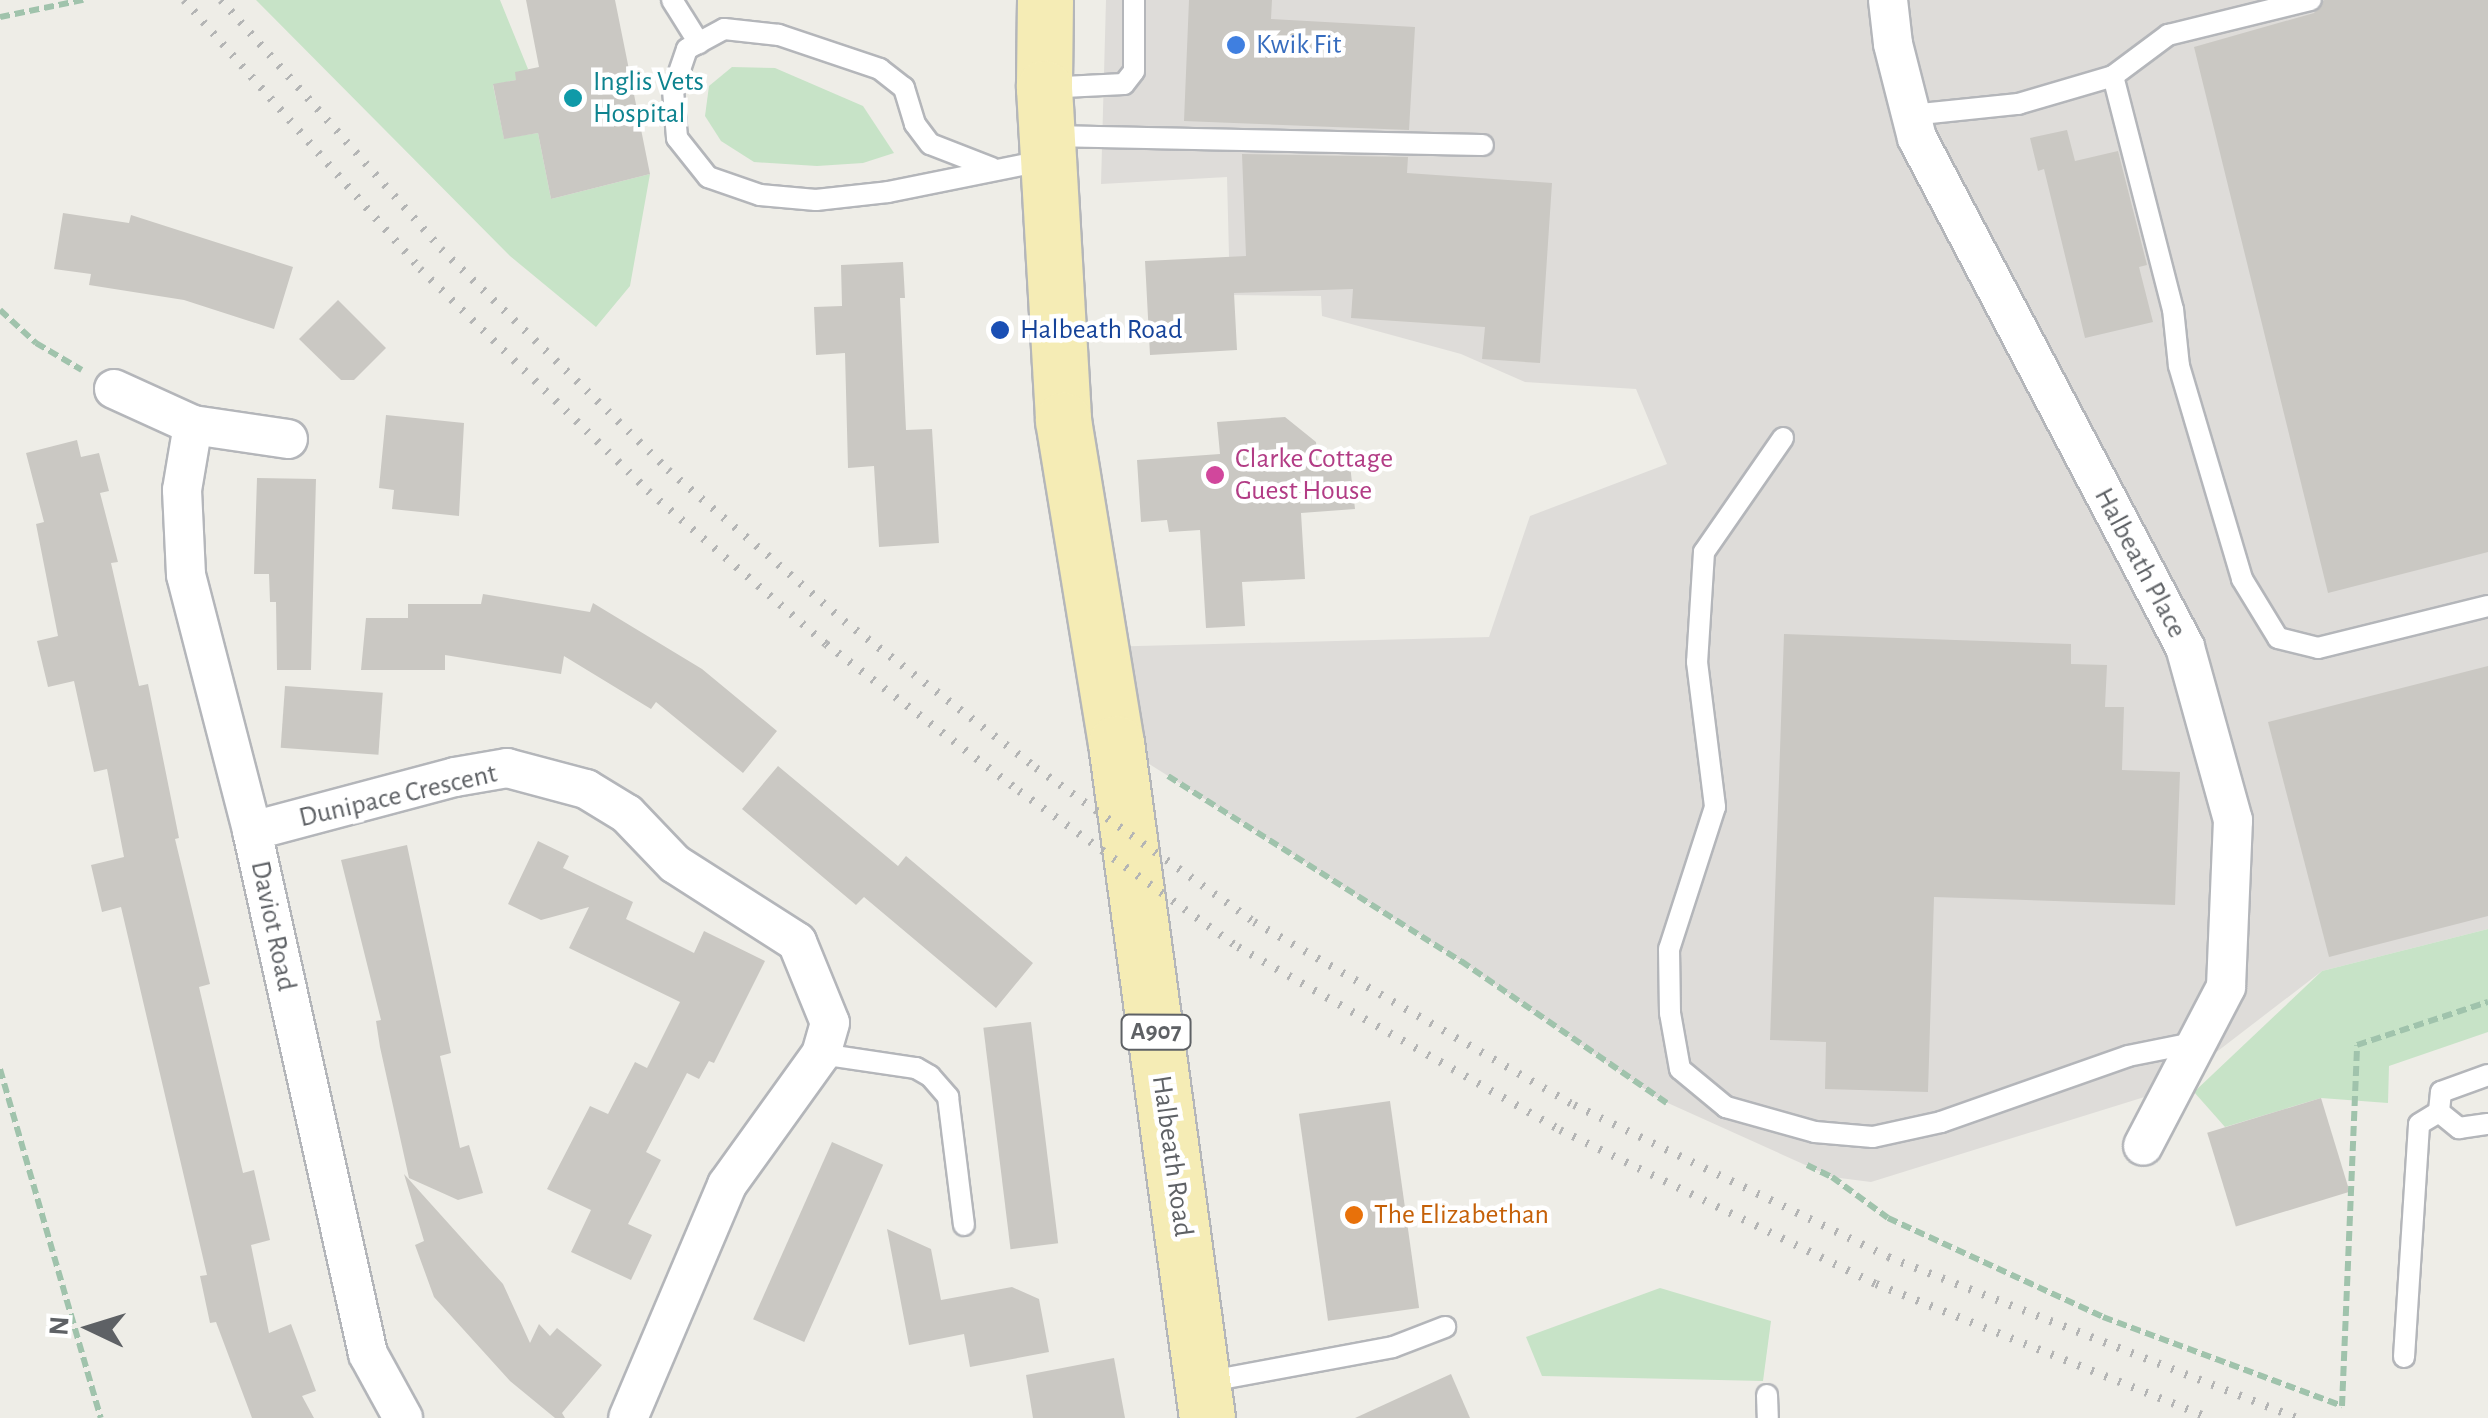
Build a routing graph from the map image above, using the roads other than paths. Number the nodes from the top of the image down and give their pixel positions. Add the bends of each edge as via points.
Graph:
1 (672, 0) edge
2 (1045, 0) edge
3 (1134, 0) edge
4 (1888, 0) edge
5 (2310, 0) edge
6 (699, 43) junction
7 (2113, 76) junction
8 (1911, 114) junction
9 (1046, 128) junction
10 (1483, 145) dead end
11 (992, 168) junction
12 (114, 388) road end
13 (194, 425) junction
14 (288, 438) dead end
15 (1783, 438) dead end
16 (2488, 606) edge
17 (252, 831) junction
18 (2198, 1042) junction
19 (821, 1054) junction
20 (2488, 1075) edge
21 (2439, 1112) junction
22 (2488, 1124) edge
23 (2144, 1146) dead end
24 (964, 1225) dead end
25 (1445, 1327) dead end
26 (2404, 1357) dead end
27 (1767, 1394) dead end
28 (1205, 1400) edge
29 (403, 1418) edge
30 (628, 1418) edge
31 (1768, 1418) edge

1 - 6 lane
2 - 9 main road, Halbeath Road / A907
3 - 9 lane via 1134,71 1124,84
4 - 8 street, Halbeath Place
5 - 7 lane via 2168,36
6 - 11 lane via 724,29 779,36 880,69 904,88 915,124 930,144
6 - 11 lane via 687,49 673,90 677,138 708,177 760,195 816,200 888,192
7 - 8 lane via 2018,104
7 - 16 lane via 2173,308 2178,366 2242,579 2278,638 2318,648
8 - 18 street, Halbeath Place via 1917,138 2185,648 2233,820 2226,988
9 - 10 lane
9 - 11 lane
9 - 28 main road, Halbeath Road / A907 via 1062,420 1116,743
12 - 13 street
13 - 14 street
13 - 17 street, Daviot Road via 182,490 186,575
15 - 18 lane via 1704,552 1697,662 1715,807 1669,949 1680,1068 1726,1107 1815,1132 1873,1137 1941,1122 2128,1056
17 - 19 street, Dunipace Crescent via 507,768 586,788 627,814 675,864 797,942 830,1023
17 - 29 street, Daviot Road via 368,1354
18 - 23 street, Halbeath Place
19 - 24 lane via 916,1068 948,1097
19 - 30 street via 726,1185
20 - 21 lane via 2441,1092
21 - 22 lane via 2459,1128
21 - 26 lane via 2419,1124
25 - 28 lane
27 - 31 lane

